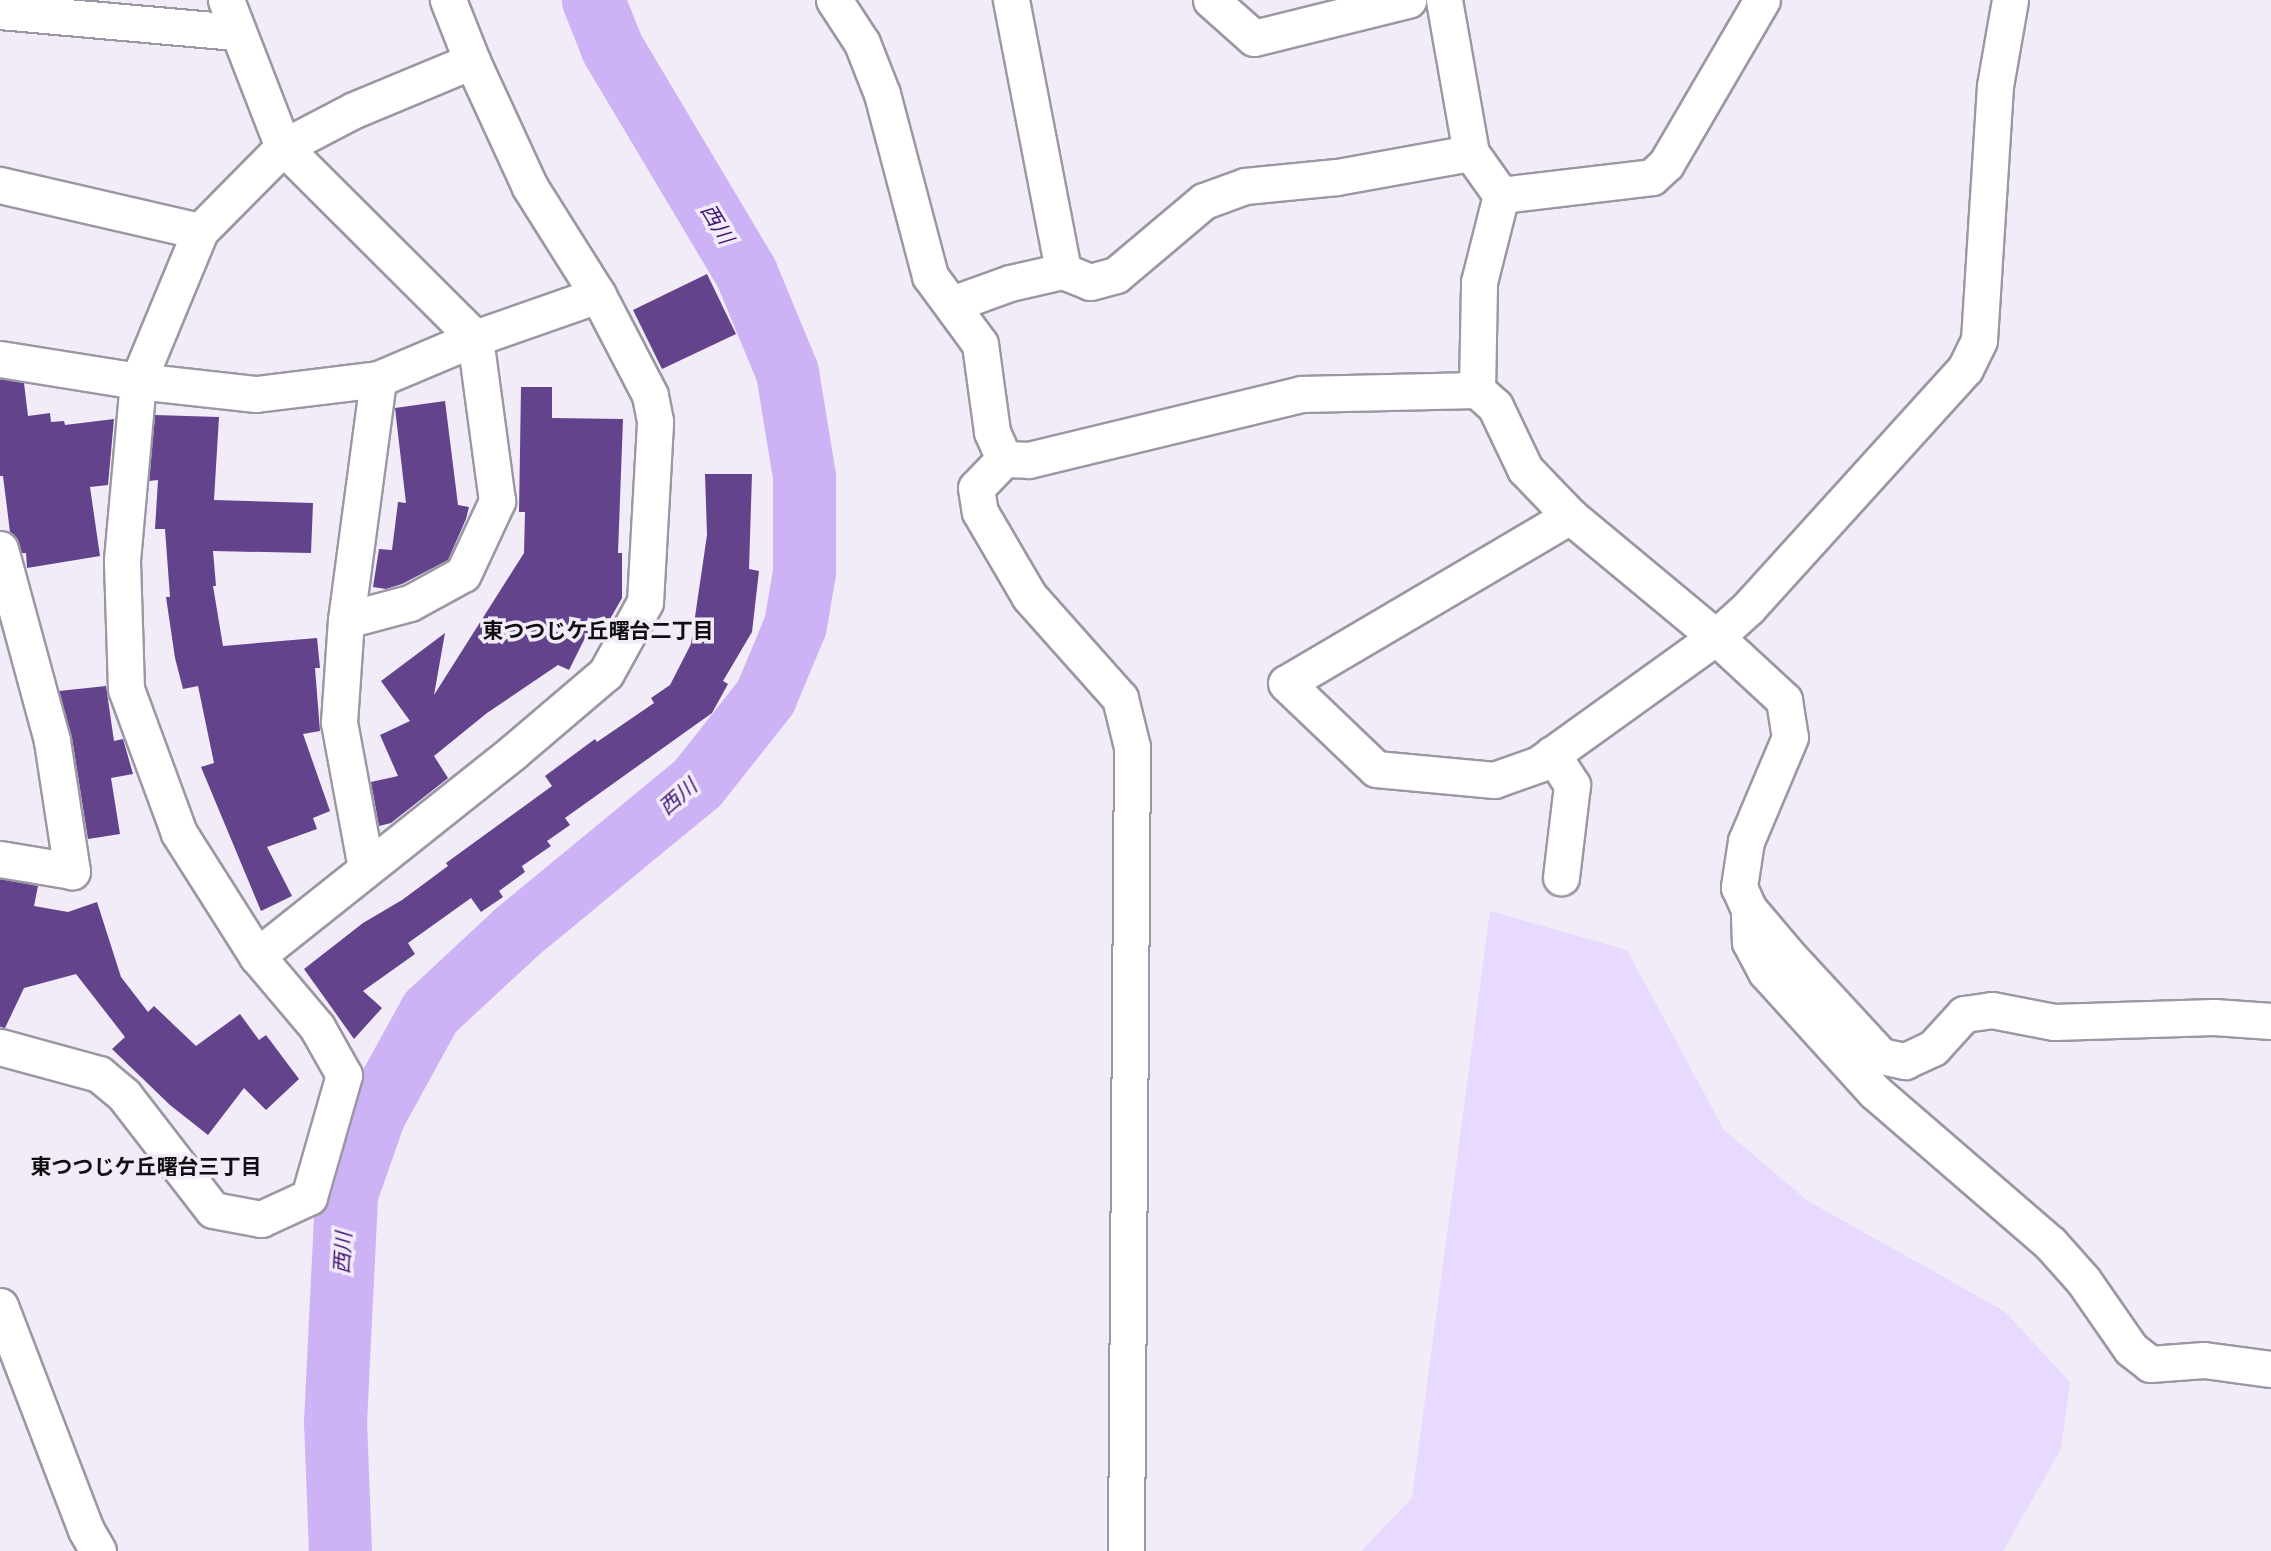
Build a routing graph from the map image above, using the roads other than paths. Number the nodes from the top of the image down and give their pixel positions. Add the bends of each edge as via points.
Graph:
1 (448, 0) edge
2 (834, 0) edge
3 (1011, 0) edge
4 (1211, 0) edge
5 (1408, 0) edge
6 (1444, 0) edge
7 (1762, 0) edge
8 (2010, 0) edge
9 (0, 11) edge
10 (231, 16) edge
11 (472, 61) junction
12 (283, 147) junction
13 (1471, 153) junction
14 (0, 185) edge
15 (1501, 194) junction
16 (200, 231) junction
17 (1062, 271) junction
18 (598, 295) junction
19 (952, 304) junction
20 (475, 338) junction
21 (0, 359) edge
22 (378, 379) junction
23 (138, 381) junction
24 (1477, 390) junction
25 (1004, 459) junction
26 (1570, 516) junction
27 (0, 549) edge
28 (346, 620) junction
29 (1716, 637) junction
30 (14, 646) edge
31 (1552, 754) junction
32 (0, 859) edge
33 (366, 868) junction
34 (1561, 877) dead end
35 (1749, 909) junction
36 (257, 957) junction
37 (2271, 1021) edge
38 (0, 1046) edge
39 (0, 1306) edge
40 (2271, 1369) edge
41 (98, 1551) edge
42 (1126, 1551) edge

1 - 11 street
2 - 19 street via 862,43 882,94 930,276
3 - 17 street
4 - 5 street via 1254,38
6 - 13 street
7 - 15 street via 1666,164 1652,177
8 - 29 street via 1995,86 1979,340 1965,369 1748,608
9 - 10 street
10 - 12 street
11 - 12 street via 354,110
11 - 18 street via 530,187
12 - 16 street
12 - 20 street
13 - 15 street
13 - 17 street via 1337,177 1245,186 1203,201 1116,275 1090,282
14 - 16 street
15 - 24 street via 1479,282
16 - 23 street
17 - 19 street
18 - 20 street
18 - 33 street via 650,395 655,421 645,602 606,673
19 - 25 street via 980,344 992,432
20 - 22 street
20 - 28 street via 498,501 463,574 410,603
21 - 23 street
22 - 23 street via 256,394
22 - 28 street
23 - 36 street via 122,560 126,689 179,833
24 - 25 street via 1301,394 1030,460
24 - 26 street via 1495,406 1525,469
25 - 42 street via 976,488 980,512 1029,596 1120,698 1132,747
26 - 29 street
26 - 31 street via 1286,683 1376,769 1494,780 1539,764
27 - 30 street
28 - 33 street via 339,722
29 - 31 street
29 - 35 street via 1784,700 1790,737 1746,841 1739,887
30 - 32 street via 52,741 72,871
31 - 34 street via 1572,785
33 - 36 street
35 - 37 street via 1881,1056 1906,1061 1933,1048 1964,1014 1992,1010 2054,1022 2214,1017
35 - 40 street via 1750,942 1766,972 1875,1092 2050,1243 2083,1280 2131,1349 2150,1364 2204,1360
36 - 38 street via 317,1027 344,1075 309,1197 261,1219 213,1210 124,1095 99,1074
39 - 41 street

